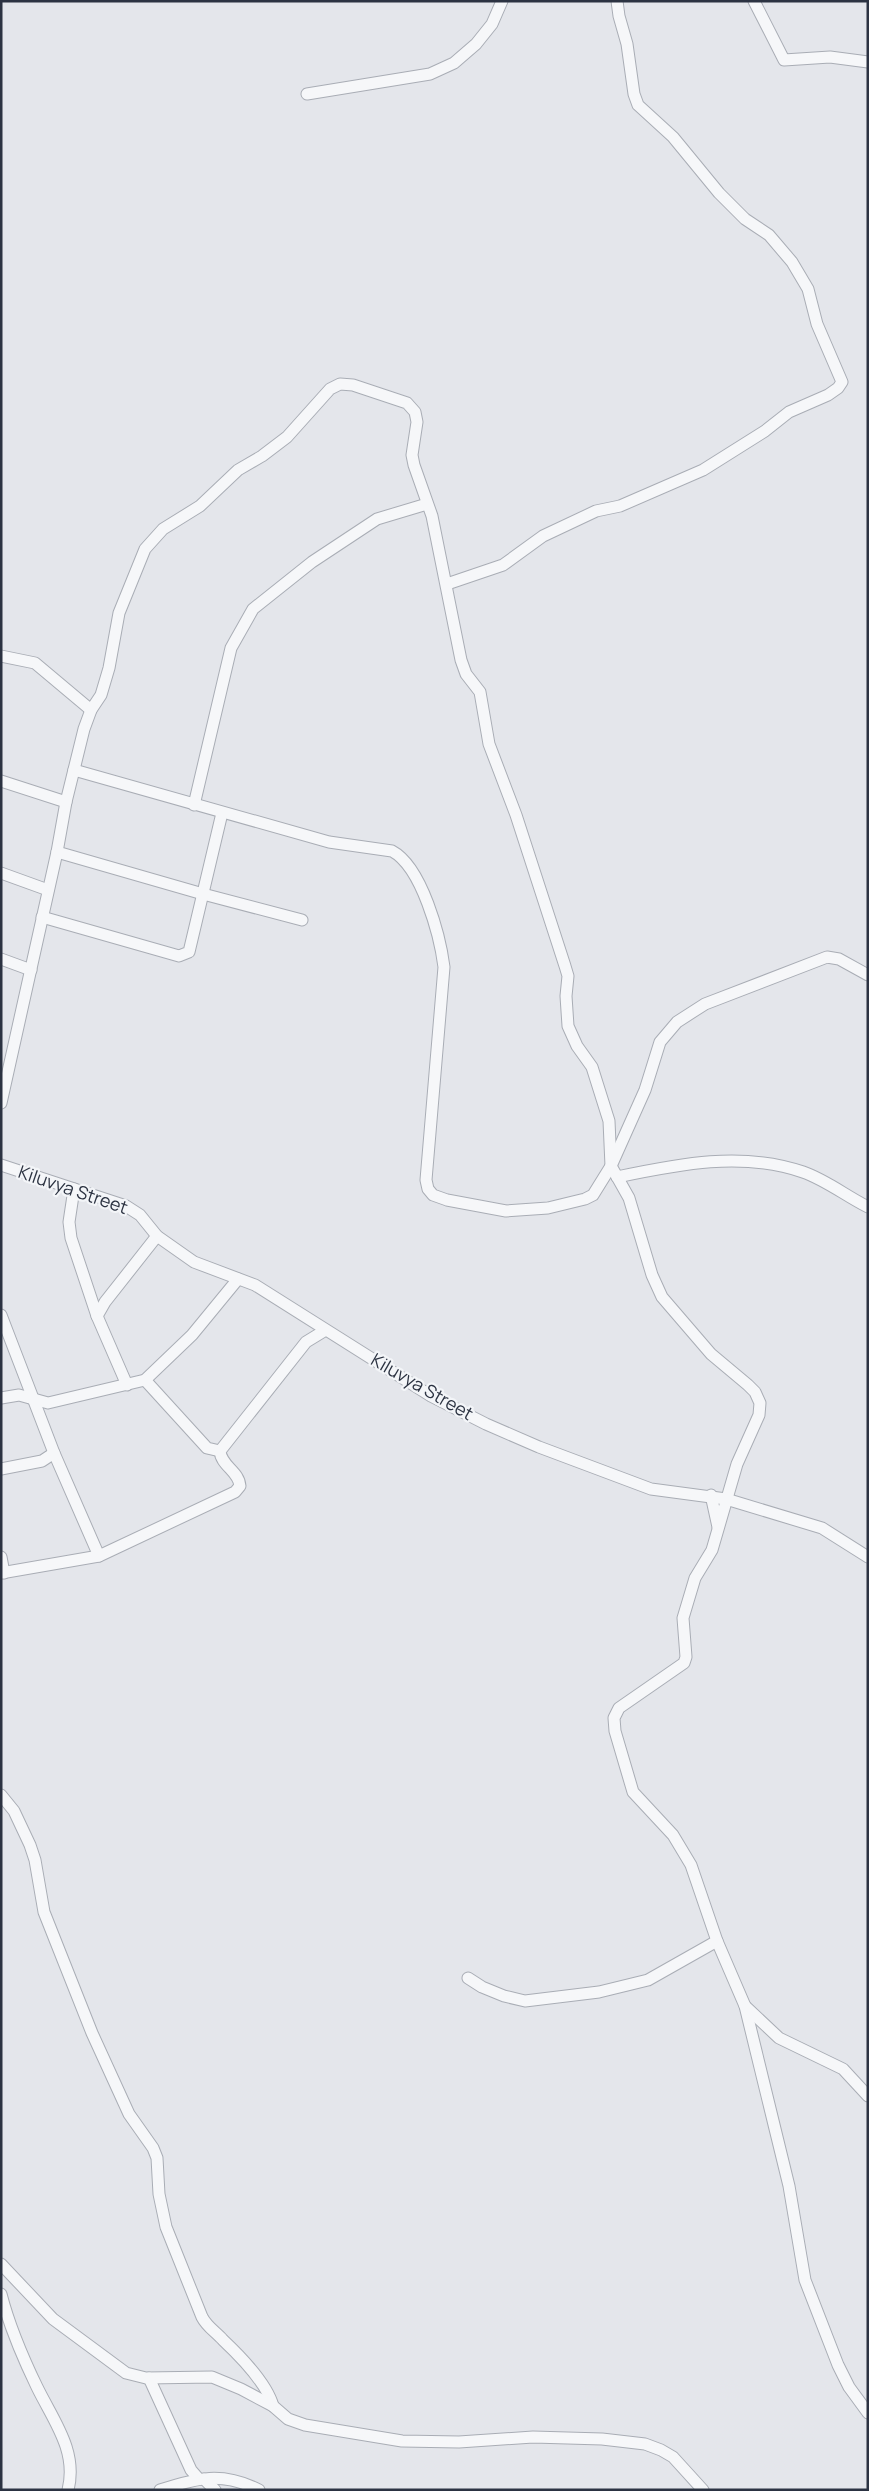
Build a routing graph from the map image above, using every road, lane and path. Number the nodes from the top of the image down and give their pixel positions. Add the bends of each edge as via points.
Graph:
1 (502, 1) edge
2 (617, 1) edge
3 (754, 1) edge
4 (868, 62) edge
5 (307, 94) dead end
6 (427, 504) junction
7 (447, 584) junction
8 (1, 656) edge
9 (91, 710) junction
10 (74, 770) junction
11 (1, 781) edge
12 (66, 802) junction
13 (194, 805) junction
14 (222, 813) junction
15 (57, 852) junction
16 (1, 873) edge
17 (48, 890) junction
18 (203, 894) junction
19 (42, 916) junction
20 (302, 920) dead end
21 (1, 959) edge
22 (31, 970) junction
23 (868, 975) edge
24 (6, 1058) edge
25 (1, 1103) edge
26 (1, 1165) edge
27 (611, 1166) junction
28 (617, 1177) junction
29 (74, 1189) junction
30 (868, 1207) edge
31 (157, 1236) junction
32 (238, 1279) junction
33 (1, 1315) edge
34 (97, 1316) junction
35 (324, 1331) junction
36 (145, 1380) junction
37 (128, 1385) junction
38 (1, 1398) edge
39 (33, 1400) junction
40 (220, 1451) junction
41 (54, 1453) junction
42 (1, 1469) edge
43 (711, 1495) junction
44 (726, 1499) junction
45 (719, 1528) junction
46 (99, 1556) junction
47 (1, 1557) edge
48 (868, 1558) edge
49 (3, 1573) edge
50 (1, 1795) edge
51 (717, 1941) junction
52 (468, 1978) dead end
53 (745, 2006) junction
54 (868, 2096) edge
55 (1, 2264) edge
56 (1, 2294) edge
57 (148, 2378) junction
58 (273, 2406) junction
59 (868, 2413) edge
60 (201, 2478) junction
61 (68, 2490) edge
62 (160, 2490) edge
63 (215, 2490) edge
64 (259, 2490) edge
65 (703, 2490) edge

1 - 5 street via 483,36 445,68 430,74
2 - 7 street via 638,105 673,137 744,219 770,234 792,262 808,289 818,324 842,382 828,395 789,412 702,470 620,506 596,511 543,536 503,565
3 - 4 street via 784,60 830,57
6 - 7 street
6 - 9 street via 412,455 417,422 415,412 407,403 353,385 340,384 330,389 287,436 238,470 200,506 163,529 145,549 119,613 101,695
6 - 13 street via 377,518 312,562 253,609 231,648
7 - 27 street via 461,660 466,674 480,692 489,744 516,815 568,976 568,1026 592,1067 598,1086 609,1122
8 - 9 street via 35,663
9 - 10 street
10 - 12 street
10 - 13 street
11 - 12 street
12 - 15 street
13 - 14 street
14 - 18 street
14 - 27 street via 329,842 398,854 418,883 441,939 444,967 426,1180 433,1195 506,1211 548,1208 593,1195
15 - 17 street
15 - 18 street
16 - 17 street
17 - 19 street
18 - 19 street via 189,952 179,956
18 - 20 street
19 - 22 street
21 - 22 street
22 - 24 street
23 - 27 street via 839,959 827,957 705,1004 677,1022 660,1042 645,1090
24 - 25 street
26 - 29 street, Kiluvya Street
27 - 28 street
28 - 30 street via 679,1164 741,1160 805,1173
28 - 44 street via 629,1198 652,1275 662,1297 711,1354 748,1384 760,1403 759,1415 737,1464
29 - 31 street, Kiluvya Street via 126,1206 140,1215
29 - 34 street via 69,1222 71,1238
31 - 32 street, Kiluvya Street via 194,1262
31 - 34 street
32 - 35 street, Kiluvya Street via 255,1285
32 - 36 street via 192,1335
33 - 39 street
34 - 37 street
35 - 40 street via 306,1342
35 - 43 street, Kiluvya Street via 431,1396 539,1447 650,1488
36 - 37 street
36 - 40 street via 207,1448
37 - 39 street via 48,1403
38 - 39 street via 18,1395
39 - 41 street
40 - 46 street via 224,1462 240,1480 235,1492
41 - 42 street via 42,1461
41 - 46 street
43 - 44 street, Kiluvya Street
43 - 45 street
44 - 45 street
44 - 48 street, Kiluvya Street via 822,1528
45 - 51 street via 712,1550 695,1578 683,1618 684,1663 628,1700 614,1718 633,1792 673,1835 691,1865
46 - 49 street
47 - 49 street
50 - 58 street via 14,1811 30,1845 44,1912 92,2032 129,2114 157,2158 159,2194 166,2228 205,2324 238,2354 267,2390
51 - 52 street via 648,1980 599,1992 525,2001 504,1996
51 - 53 street
53 - 54 street via 779,2038 843,2069
53 - 59 street via 789,2186 805,2280 838,2364 849,2387
55 - 57 street via 53,2319 80,2340 126,2373
56 - 61 street via 37,2386 61,2430 71,2472
57 - 58 street via 212,2377
57 - 60 street via 191,2470
58 - 65 street via 288,2419 305,2425 402,2441 459,2442 533,2437 645,2444 673,2457
60 - 62 street
60 - 63 street
60 - 64 street via 236,2480

